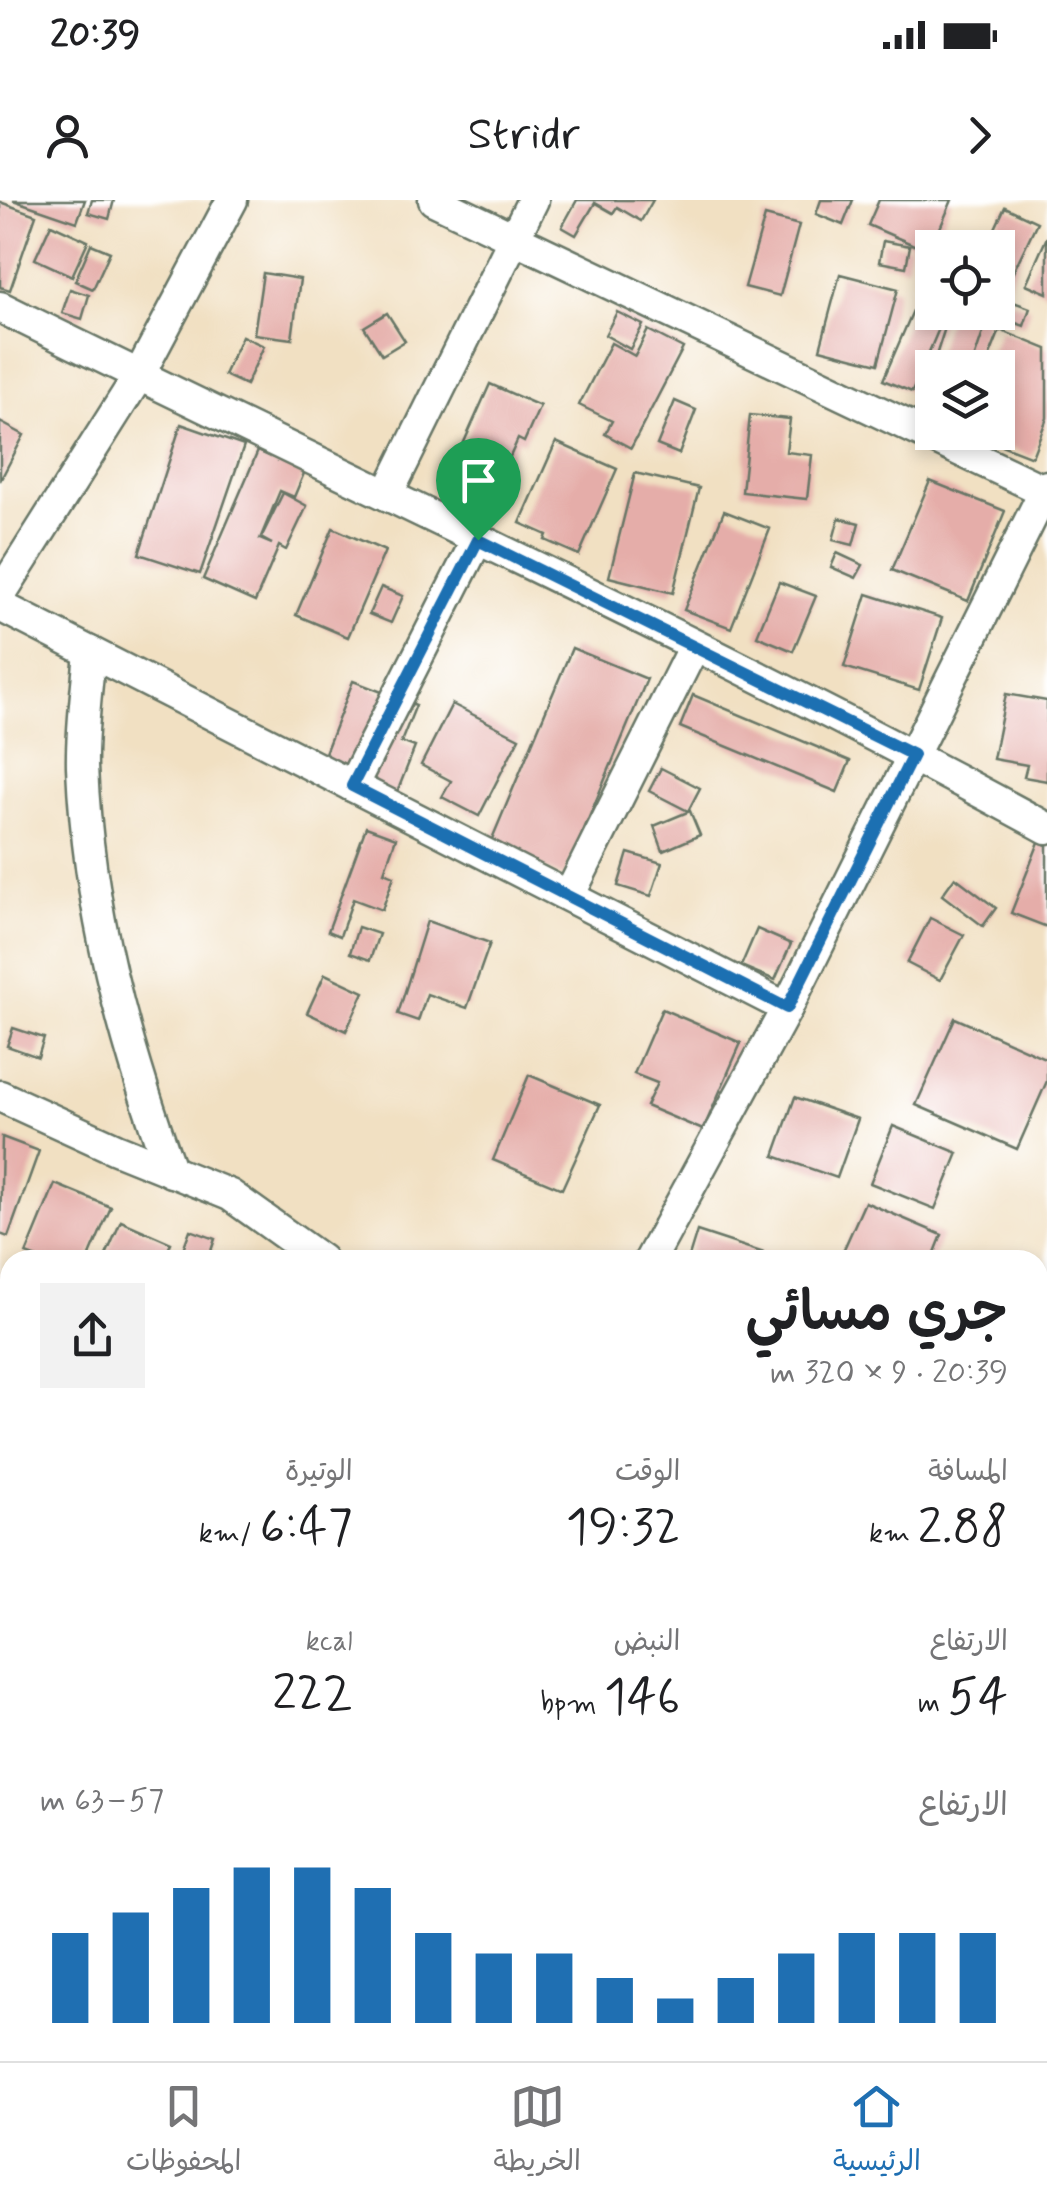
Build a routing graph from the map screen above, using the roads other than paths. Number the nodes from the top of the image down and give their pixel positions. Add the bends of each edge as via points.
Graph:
1 (232, 200) edge
2 (434, 200) edge
3 (533, 200) edge
4 (515, 238) junction
5 (0, 307) edge
6 (138, 375) junction
7 (1046, 489) edge
8 (387, 496) junction
9 (478, 540) junction
10 (2, 590) edge
11 (694, 646) junction
12 (90, 652) junction
13 (913, 755) junction
14 (352, 786) junction
15 (1047, 828) edge
16 (569, 896) junction
17 (787, 1008) junction
18 (0, 1096) edge
19 (171, 1172) junction
20 (307, 1250) edge
21 (655, 1250) edge

1 - 6 street
2 - 4 street
3 - 4 street
4 - 7 street
4 - 8 street
5 - 6 street
6 - 8 street
6 - 10 street
7 - 13 street
8 - 9 street
9 - 11 street
9 - 14 street
10 - 12 street
11 - 13 street
11 - 16 street
12 - 14 street
12 - 19 street via 82,763 88,849 105,958
13 - 15 street
13 - 17 street
14 - 16 street
16 - 17 street
17 - 21 street
18 - 19 street
19 - 20 street via 230,1195

